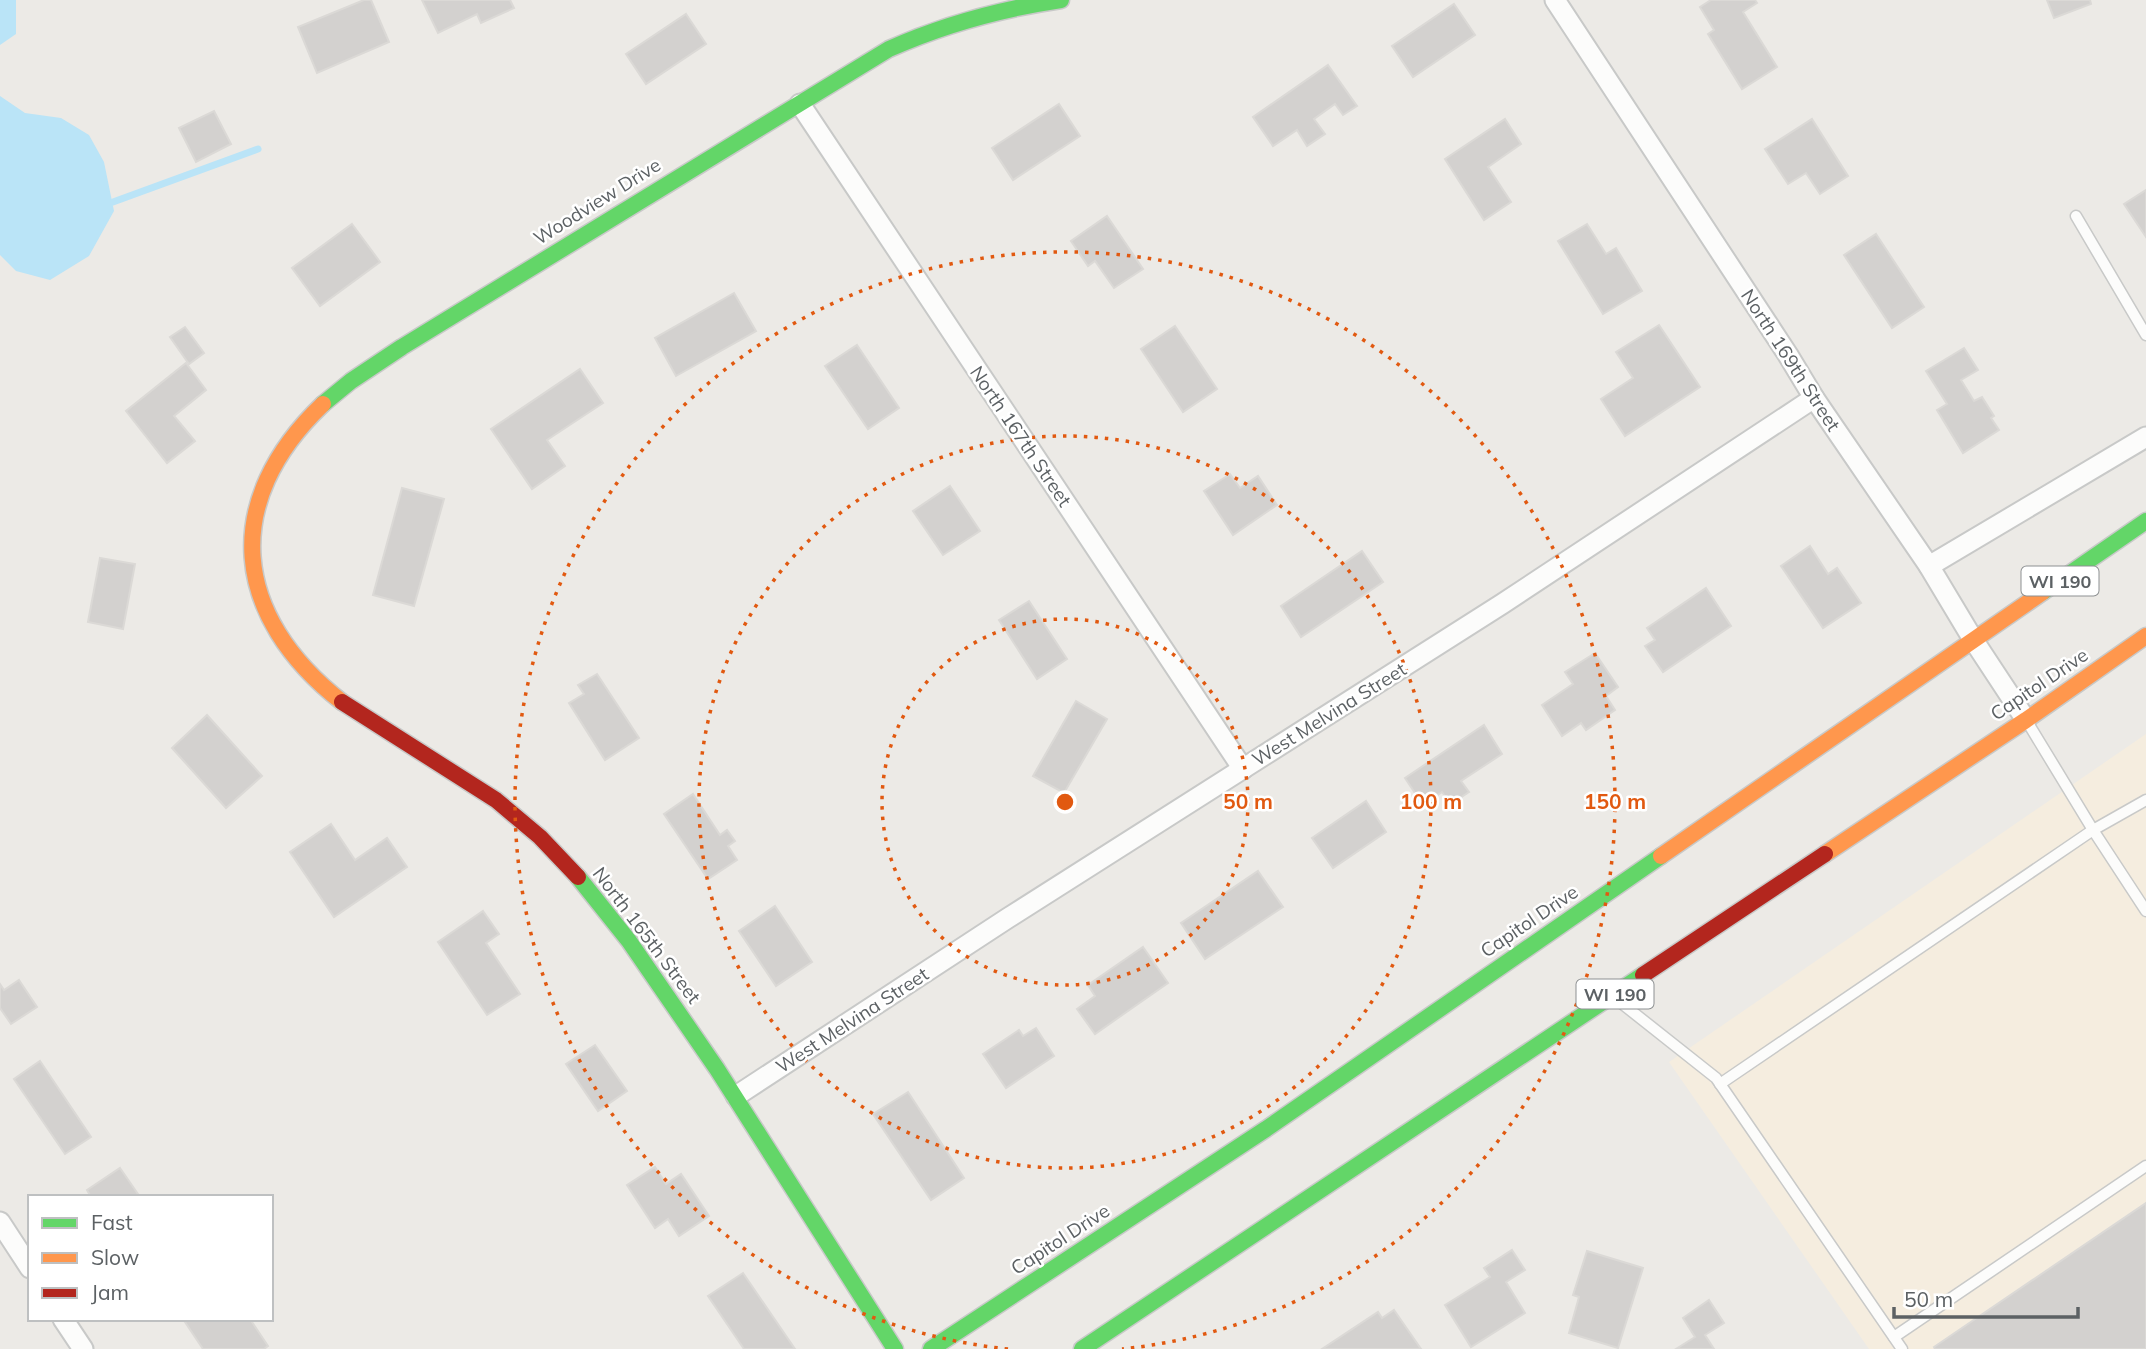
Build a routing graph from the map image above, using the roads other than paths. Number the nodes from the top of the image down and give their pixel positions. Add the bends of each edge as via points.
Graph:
1 (1061, 0) edge
2 (1555, 0) edge
3 (800, 104) junction
4 (2076, 216) dead end
5 (2146, 335) edge
6 (1814, 398) junction
7 (2146, 438) edge
8 (2146, 521) edge
9 (253, 551) joint
10 (1929, 566) junction
11 (2143, 639) edge
12 (1974, 641) junction
13 (2026, 720) junction
14 (1243, 769) junction
15 (2146, 800) edge
16 (2093, 830) junction
17 (2146, 911) edge
18 (1613, 996) junction
19 (1720, 1084) junction
20 (736, 1096) junction
21 (2146, 1166) edge
22 (0, 1222) edge
23 (28, 1265) edge
24 (64, 1321) edge
25 (1894, 1337) junction
26 (83, 1349) edge
27 (895, 1349) edge
28 (931, 1349) edge
29 (1082, 1349) edge
30 (1902, 1349) edge

1 - 3 main road, Woodview Drive via 1004,9 928,31 852,69
2 - 6 street, North 169th Street
3 - 9 main road, Woodview Drive via 596,226 334,395 288,442 271,471 251,538
3 - 14 street, North 167th Street
4 - 5 lane
6 - 10 street, North 169th Street
6 - 14 street, West Melvina Street
7 - 10 street
8 - 12 main road, Capitol Drive / WI 190
9 - 20 main road, North 165th Street via 263,605 280,639 302,667 337,698 473,784 557,854 632,943
10 - 12 street, North 169th Street
11 - 13 main road, Capitol Drive / WI 190
12 - 13 street, North 169th Street
12 - 28 main road, Capitol Drive / WI 190 via 1288,1115
13 - 16 lane
13 - 18 main road, Capitol Drive / WI 190
14 - 20 street, West Melvina Street
15 - 16 lane
16 - 17 lane
16 - 19 lane
18 - 19 lane
18 - 29 main road, Capitol Drive / WI 190
19 - 25 lane
20 - 27 main road, North 165th Street
21 - 25 lane
22 - 23 street
24 - 26 street
25 - 30 lane

